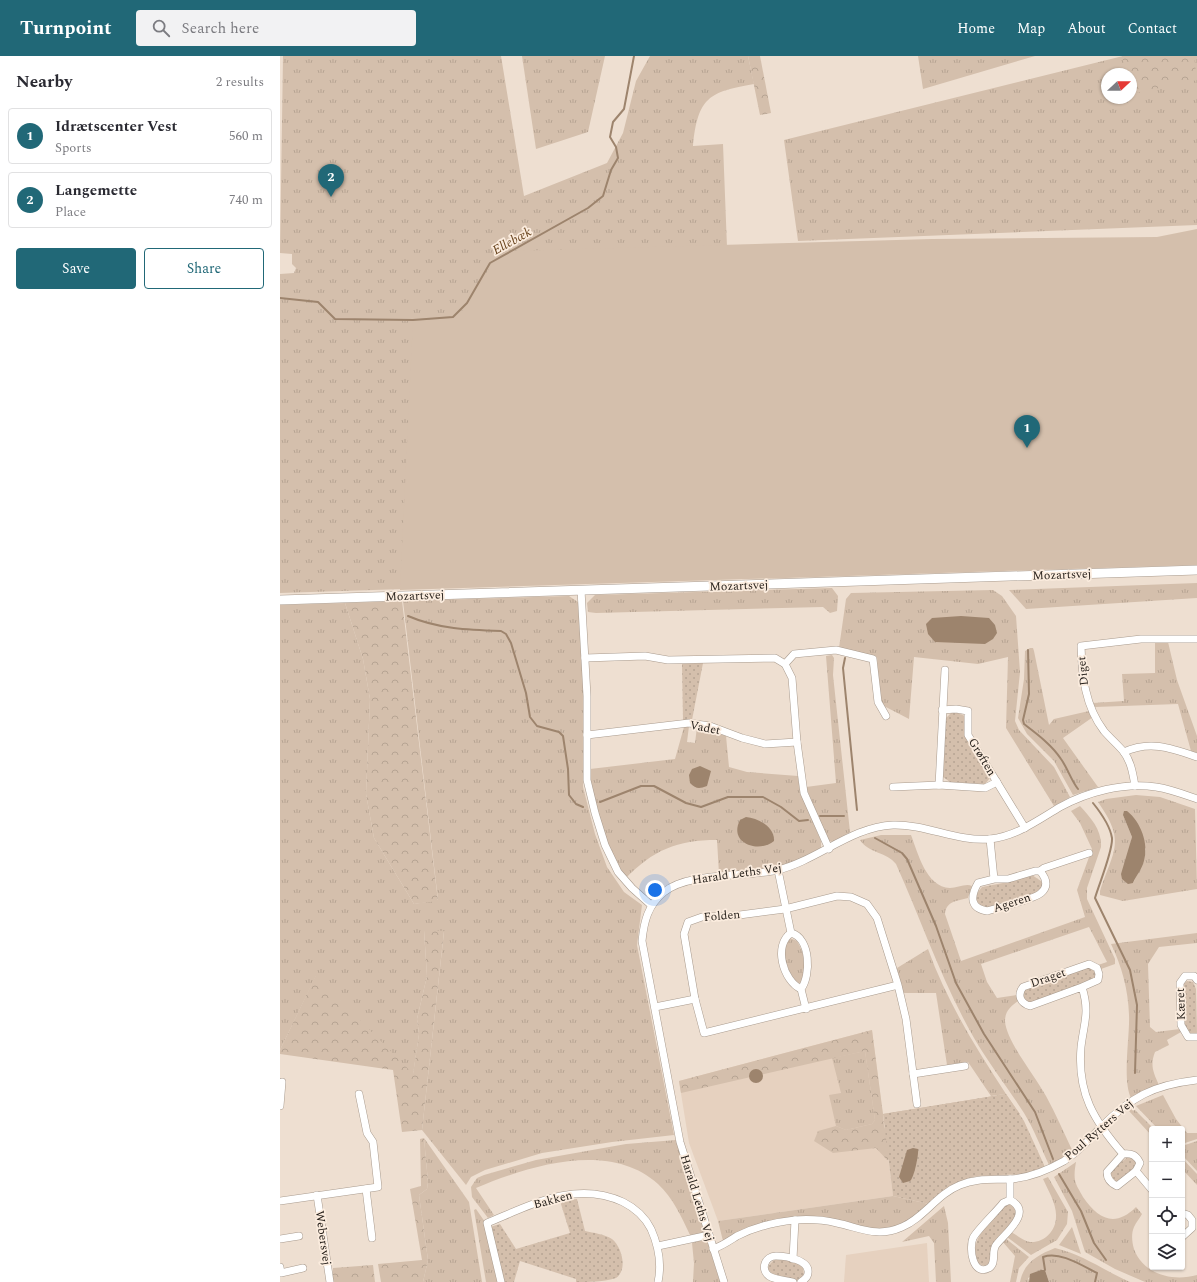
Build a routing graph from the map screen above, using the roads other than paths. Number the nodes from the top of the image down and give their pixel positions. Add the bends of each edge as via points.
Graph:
1 (1197, 570) edge
2 (581, 590) junction
3 (280, 600) edge
4 (1197, 639) edge
5 (585, 658) junction
6 (785, 664) junction
7 (945, 670) dead end
8 (942, 710) junction
9 (886, 716) dead end
10 (587, 735) junction
11 (797, 742) junction
12 (1124, 752) junction
13 (1197, 757) edge
14 (997, 782) junction
15 (939, 785) junction
16 (1135, 786) junction
17 (893, 787) dead end
18 (1197, 799) edge
19 (1025, 828) junction
20 (990, 839) junction
21 (829, 849) junction
22 (1089, 853) dead end
23 (778, 870) junction
24 (1040, 871) junction
25 (994, 879) junction
26 (651, 905) junction
27 (785, 909) junction
28 (791, 933) junction
29 (1197, 980) edge
30 (898, 985) junction
31 (1082, 987) junction
32 (801, 989) junction
33 (696, 999) junction
34 (656, 1007) junction
35 (806, 1009) junction
36 (1197, 1037) edge
37 (965, 1066) dead end
38 (913, 1074) junction
39 (1197, 1080) edge
40 (282, 1082) dead end
41 (359, 1094) dead end
42 (917, 1104) dead end
43 (280, 1106) edge
44 (1100, 1128) junction
45 (1123, 1154) junction
46 (1136, 1171) junction
47 (1010, 1179) junction
48 (1149, 1186) edge
49 (366, 1188) junction
50 (317, 1195) junction
51 (1010, 1200) junction
52 (280, 1201) edge
53 (1185, 1214) edge
54 (795, 1220) junction
55 (1185, 1234) edge
56 (709, 1235) junction
57 (299, 1236) dead end
58 (280, 1238) edge
59 (372, 1238) dead end
60 (658, 1246) junction
61 (713, 1249) junction
62 (793, 1259) junction
63 (280, 1267) edge
64 (303, 1268) dead end
65 (330, 1282) edge
66 (501, 1282) edge
67 (658, 1282) edge
68 (724, 1282) edge
69 (793, 1282) edge
70 (801, 1282) edge

1 - 2 street, Mozartsvej
2 - 3 street, Mozartsvej
2 - 5 street
4 - 12 street, Diget via 1141,639 1081,646 1082,675 1093,713
5 - 6 street via 775,658
5 - 10 street via 588,696
6 - 9 street via 794,654 836,650 873,659 878,702
6 - 11 street via 792,678
7 - 8 street
8 - 14 street, Grøften via 968,711 968,735
8 - 15 street
10 - 11 street, Vadet via 689,723 710,726 764,744
10 - 26 street via 587,780 605,844 618,872
11 - 21 street via 804,793
12 - 13 street via 1137,746 1149,745 1171,748
12 - 16 street, Diget via 1131,766
14 - 15 street, Grøften via 985,788
14 - 19 street, Grøften
15 - 17 street, Grøften
16 - 18 street, Harald Leths Vej via 1155,786
16 - 19 street, Harald Leths Vej via 1110,789 1075,800
19 - 20 street, Harald Leths Vej
20 - 21 street, Harald Leths Vej via 965,839 893,825 860,831
20 - 25 street
21 - 23 street, Harald Leths Vej via 798,864
22 - 24 street, Ageren
23 - 26 street, Harald Leths Vej via 680,882 664,892
23 - 27 street
24 - 25 street, Ageren via 1008,879
24 - 25 street, Ageren via 1046,878 1046,886 1040,894 987,911 980,910 973,903 972,892 978,883
26 - 34 street, Harald Leths Vej via 644,921 642,941
27 - 28 street
27 - 30 street, Folden via 837,896 851,897 867,904 877,918
27 - 33 street, Folden via 702,917 688,922 684,934
28 - 32 street via 797,935 807,955 808,977
28 - 32 street via 784,940 783,962 792,984
29 - 36 street, Kæret via 1194,976 1185,976 1180,983 1181,1025 1188,1037
30 - 35 street, Folden
30 - 38 street, Folden via 906,1019
31 - 31 street, Draget via 1030,1006 1020,998 1023,987 1089,964 1094,965 1100,974 1098,980
31 - 44 street, Draget via 1087,1016 1081,1048 1082,1075 1089,1104
32 - 35 street
33 - 34 street
33 - 35 street, Folden via 704,1033
34 - 56 street, Harald Leths Vej via 680,1142
37 - 38 street
38 - 42 street, Folden
39 - 44 street, Poul Rytters Vej via 1165,1086 1140,1095
40 - 43 street
41 - 49 street via 367,1133 373,1142 378,1187
44 - 45 street, Draget
44 - 47 street, Poul Rytters Vej via 1066,1160 1029,1176
45 - 46 street via 1130,1153 1137,1157 1140,1163
45 - 46 street via 1107,1172 1111,1184 1117,1186 1123,1183
46 - 48 street
47 - 51 street
47 - 54 street, Poul Rytters Vej via 984,1179 958,1186 945,1194 916,1221 893,1231 866,1232 837,1223
49 - 50 street, Webersvej
49 - 59 street
50 - 52 street, Webersvej
50 - 65 street, Webersvej
51 - 51 street via 1016,1203 1020,1210 1019,1218 994,1247 994,1262 982,1269 972,1260 973,1238 1003,1203
53 - 55 street via 1192,1220 1192,1228
54 - 61 street, Poul Rytters Vej via 756,1228
54 - 62 street
56 - 60 street
56 - 61 street, Harald Leths Vej
57 - 58 street, Webersvej
60 - 66 street, Bakken via 648,1222 632,1207 608,1195 580,1193 545,1199 487,1223
60 - 67 street, Bakken
61 - 68 street, Harald Leths Vej
62 - 69 street via 770,1257 764,1267 770,1277
62 - 70 street via 807,1266 807,1278
63 - 64 street, Webersvej via 281,1273

